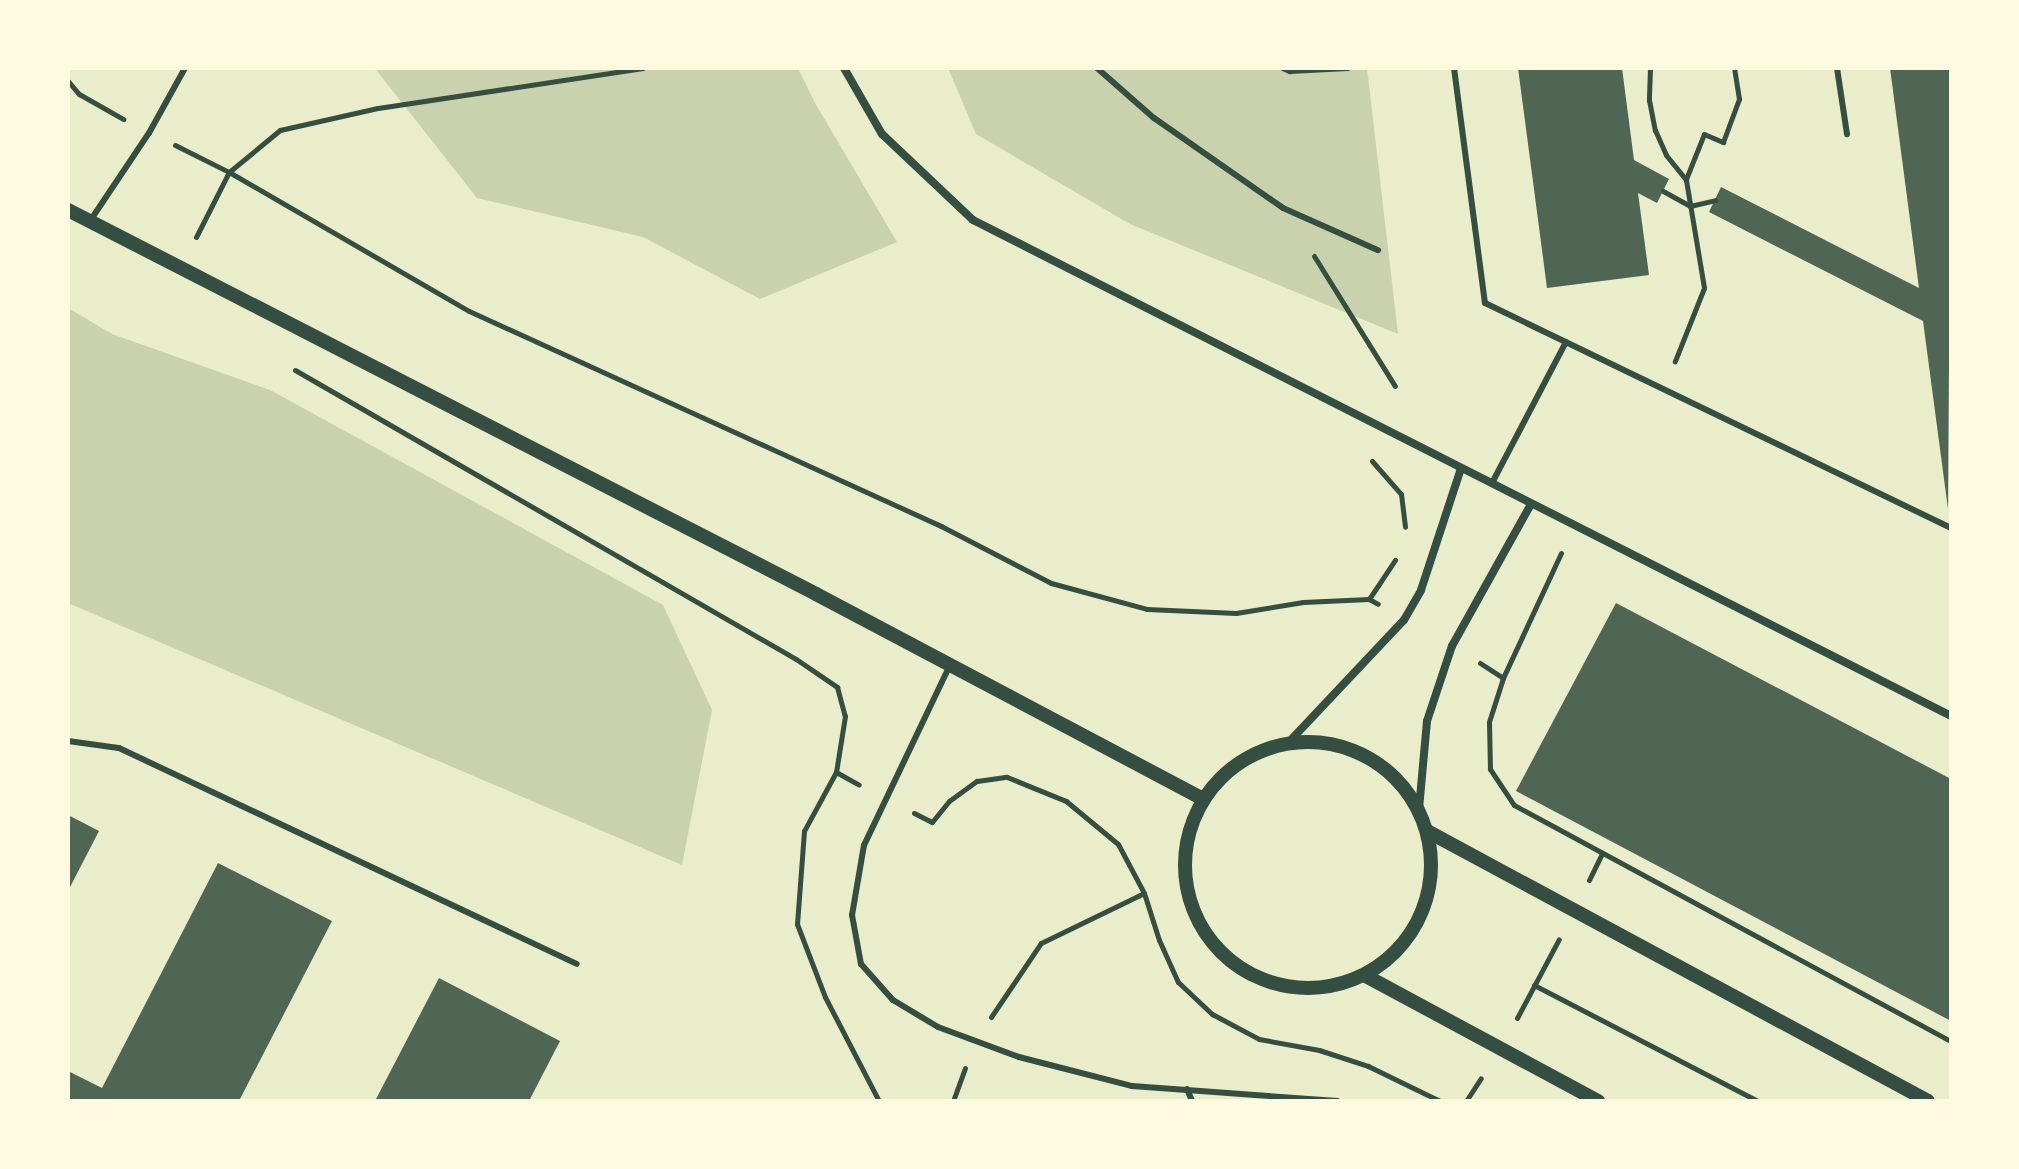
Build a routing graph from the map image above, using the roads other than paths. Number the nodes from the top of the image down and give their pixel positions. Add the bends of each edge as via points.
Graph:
1 (185, 68) edge
2 (844, 68) edge
3 (1097, 68) edge
4 (1283, 68) edge
5 (1348, 68) edge
6 (1454, 68) edge
7 (1837, 68) edge
8 (1847, 134) dead end
9 (68, 210) edge
10 (90, 221) junction
11 (1378, 250) dead end
12 (1566, 342) junction
13 (1461, 468) junction
14 (1492, 483) junction
15 (1531, 504) junction
16 (1951, 528) edge
17 (950, 665) junction
18 (1951, 716) edge
19 (68, 741) edge
20 (1288, 743) junction
21 (1203, 799) junction
22 (1419, 809) junction
23 (1427, 831) junction
24 (577, 964) dead end
25 (1364, 975) junction
26 (1187, 1089) junction
27 (1192, 1101) edge
28 (1337, 1101) edge
29 (1598, 1101) edge
30 (1928, 1101) edge

1 - 10 lane
2 - 13 street via 882,134 973,220
3 - 11 lane via 1154,118 1283,208
4 - 5 lane
6 - 12 lane via 1485,303
7 - 8 lane
9 - 10 street
10 - 17 street
12 - 14 lane
12 - 16 lane
13 - 14 street
13 - 20 street via 1421,590 1404,620
14 - 15 street
15 - 18 street
15 - 22 street via 1452,646 1427,721
17 - 21 street
17 - 26 lane via 864,845 852,915 861,964 893,1000 938,1027 1019,1057 1132,1086
19 - 24 lane via 119,748
20 - 21 street via 1255,754 1225,773
20 - 22 street via 1327,742 1365,754 1396,777
21 - 25 street via 1189,831 1186,879 1190,902 1206,934 1230,961 1260,979 1295,987 1331,986
22 - 23 street
23 - 25 street via 1432,865 1428,898 1407,938
23 - 30 street
25 - 29 street
26 - 27 lane
26 - 28 lane

